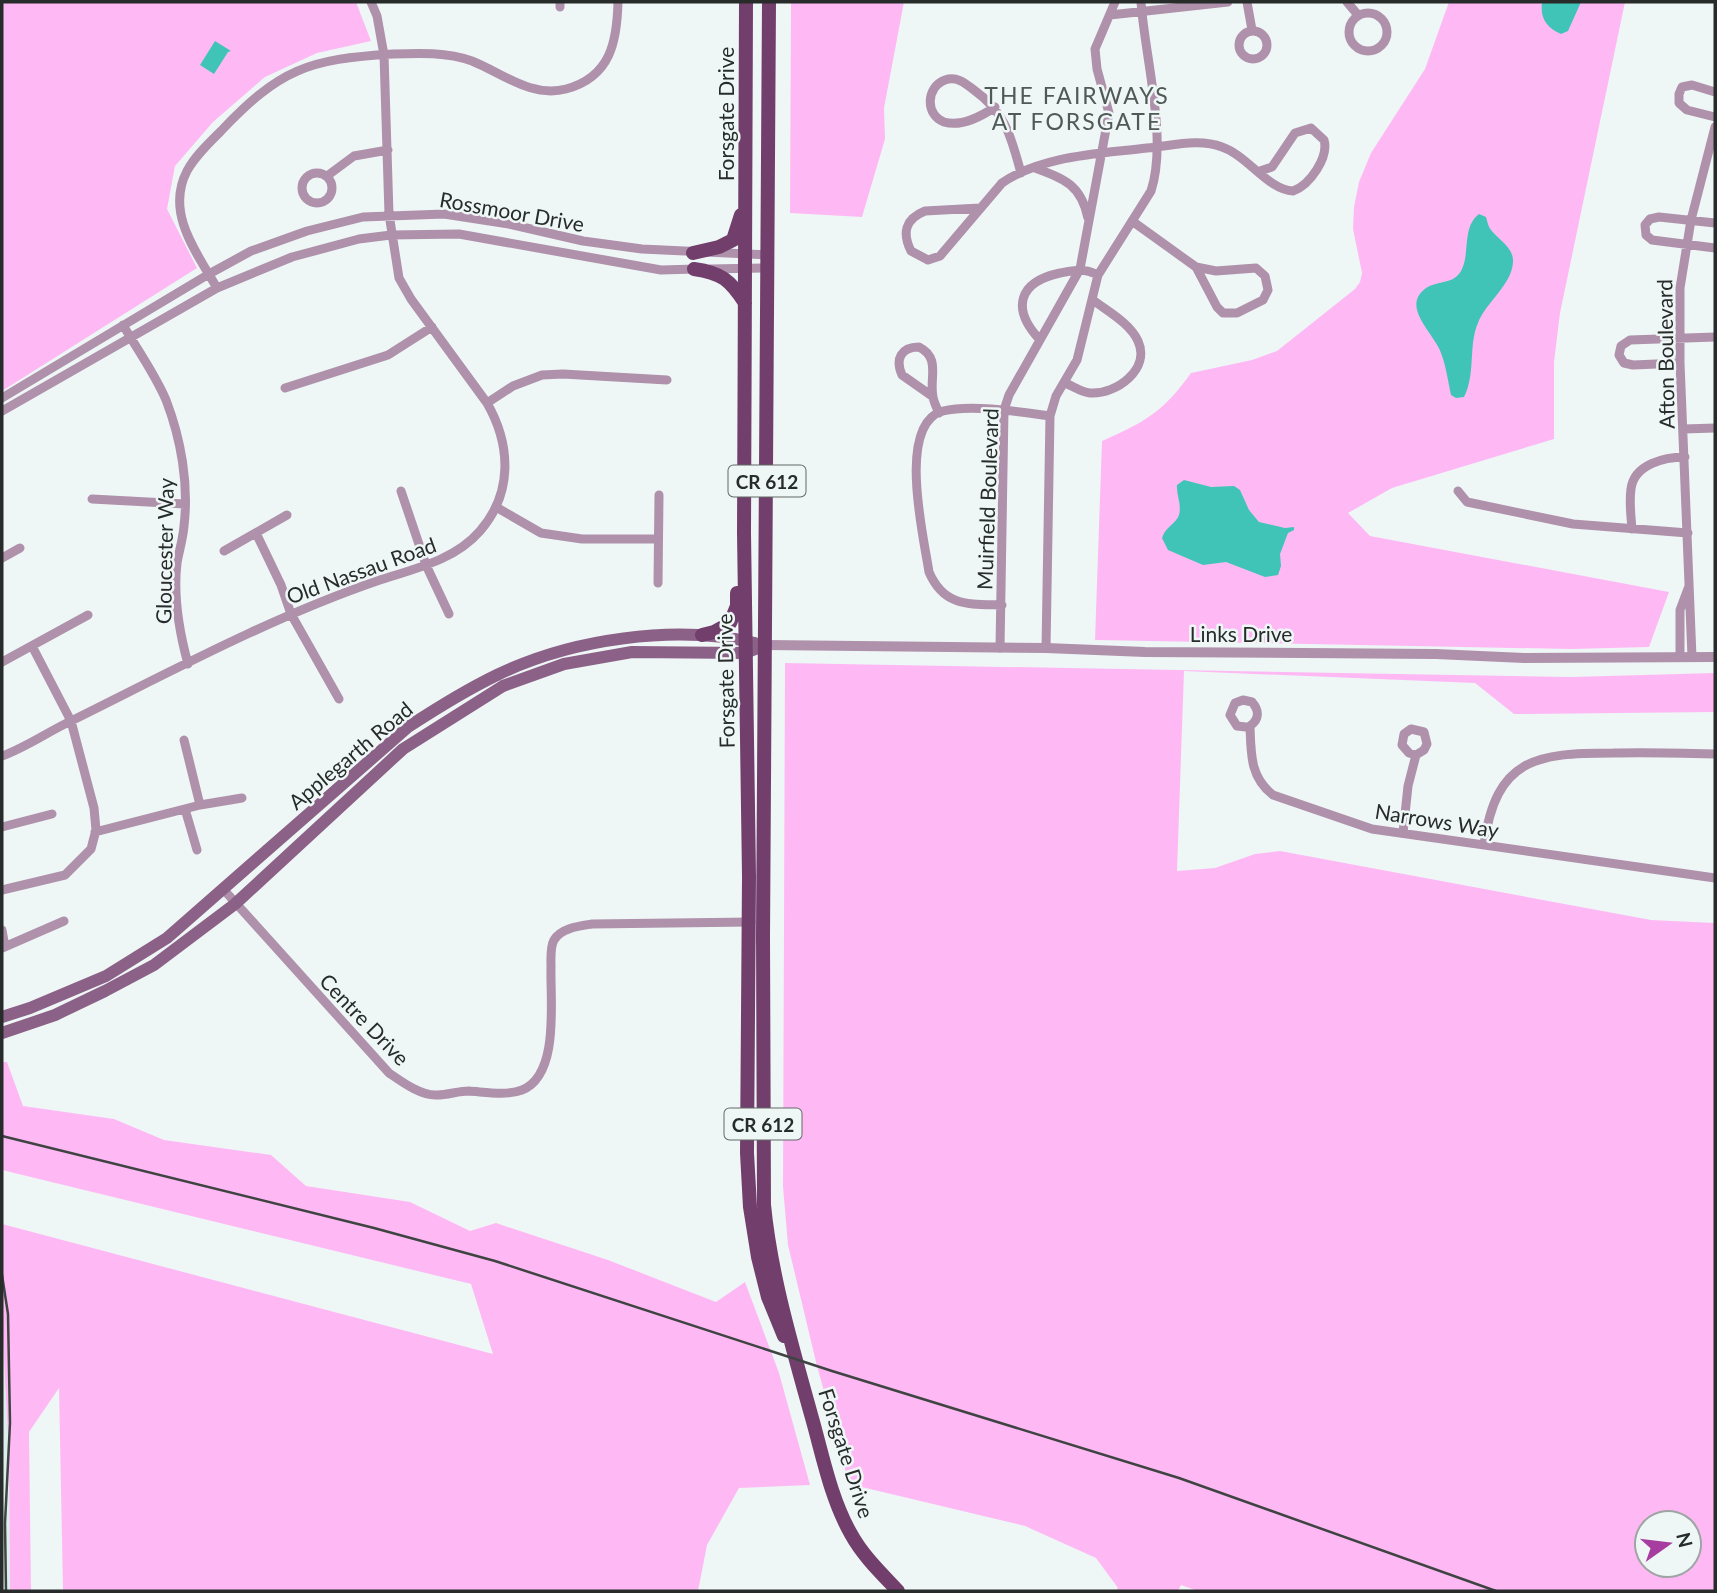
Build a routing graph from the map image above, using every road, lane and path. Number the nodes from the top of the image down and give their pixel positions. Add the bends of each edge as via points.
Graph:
1 (372, 2) edge
2 (618, 2) edge
3 (746, 2) edge
4 (769, 2) edge
5 (1115, 2) edge
6 (1228, 2) edge
7 (1248, 2) edge
8 (1347, 2) edge
9 (1141, 6) edge
10 (1110, 15) junction
11 (1357, 15) junction
12 (1252, 30) dead end
13 (384, 55) junction
14 (1715, 92) edge
15 (995, 107) junction
16 (1715, 117) edge
17 (1715, 127) edge
18 (1158, 147) junction
19 (388, 150) junction
20 (1103, 153) junction
21 (1035, 168) junction
22 (1260, 171) junction
23 (1021, 173) junction
24 (327, 176) dead end
25 (746, 186) junction
26 (980, 208) junction
27 (389, 214) junction
28 (460, 216) junction
29 (1691, 220) junction
30 (1132, 221) junction
31 (1715, 223) edge
32 (1090, 226) junction
33 (459, 234) junction
34 (391, 235) junction
35 (607, 244) junction
36 (1686, 244) junction
37 (1715, 248) edge
38 (693, 253) junction
39 (601, 260) junction
40 (746, 262) junction
41 (768, 262) junction
42 (1196, 267) junction
43 (1080, 269) junction
44 (694, 270) junction
45 (209, 274) junction
46 (1098, 275) junction
47 (217, 288) junction
48 (1093, 300) junction
49 (746, 304) junction
50 (123, 325) junction
51 (432, 327) junction
52 (1680, 337) junction
53 (1715, 337) edge
54 (131, 338) junction
55 (1040, 340) junction
56 (1680, 363) junction
57 (667, 380) dead end
58 (1065, 383) junction
59 (285, 388) dead end
60 (932, 397) junction
61 (2, 398) edge
62 (487, 403) junction
63 (1004, 410) junction
64 (2, 411) edge
65 (939, 413) junction
66 (1051, 415) junction
67 (1715, 428) edge
68 (1684, 429) junction
69 (1685, 457) junction
70 (401, 491) dead end
71 (1458, 492) dead end
72 (659, 495) dead end
73 (92, 499) dead end
74 (185, 504) junction
75 (496, 507) junction
76 (287, 515) dead end
77 (1632, 529) junction
78 (256, 533) junction
79 (744, 533) junction
80 (1688, 533) junction
81 (658, 539) junction
82 (20, 548) dead end
83 (223, 551) dead end
84 (2, 558) edge
85 (426, 565) junction
86 (658, 583) dead end
87 (1690, 584) junction
88 (1002, 605) junction
89 (291, 614) junction
90 (449, 614) dead end
91 (88, 615) dead end
92 (702, 635) junction
93 (766, 645) junction
94 (32, 646) junction
95 (745, 647) junction
96 (1000, 648) junction
97 (1046, 648) junction
98 (1680, 657) junction
99 (1692, 657) junction
100 (1715, 657) edge
101 (2, 662) edge
102 (188, 664) junction
103 (339, 699) dead end
104 (71, 720) junction
105 (1246, 727) dead end
106 (184, 740) dead end
107 (1715, 754) edge
108 (1416, 755) dead end
109 (2, 756) edge
110 (242, 798) dead end
111 (200, 805) junction
112 (185, 809) junction
113 (52, 814) dead end
114 (2, 827) edge
115 (95, 832) junction
116 (1403, 833) junction
117 (1484, 845) junction
118 (197, 850) dead end
119 (1715, 878) edge
120 (2, 890) edge
121 (224, 890) junction
122 (235, 904) junction
123 (64, 921) dead end
124 (756, 922) junction
125 (2, 930) edge
126 (3, 948) edge
127 (2, 1017) edge
128 (2, 1033) edge
129 (898, 1591) edge

1 - 13 street, Old Nassau Road
2 - 13 street via 615,43 608,58 586,80 565,89 536,90 467,60 442,55
3 - 25 main road, Forsgate Drive / CR 612
4 - 41 main road, Forsgate Drive / CR 612
5 - 10 street, Muirfield Boulevard
6 - 9 street
7 - 12 street
8 - 11 street
9 - 10 street
9 - 18 street
10 - 20 street, Muirfield Boulevard via 1095,49 1109,113
11 - 11 street via 1349,29 1353,44 1366,51 1380,47 1388,34 1384,20 1371,12
13 - 19 street, Old Nassau Road
13 - 45 street via 318,62 294,71 267,88 197,156 186,172 179,208 185,230
14 - 16 street via 1692,85 1682,87 1679,94 1679,103 1687,110
15 - 15 street via 955,78 934,88 930,99 932,112 947,123 973,119
15 - 23 street via 1012,139
17 - 29 street, Afton Boulevard
18 - 20 street
18 - 22 street via 1220,146
18 - 30 street via 1156,177
19 - 24 street via 354,156
19 - 27 street, Old Nassau Road
20 - 21 street
20 - 32 street, Muirfield Boulevard
21 - 23 street
21 - 32 street via 1070,183 1085,204
22 - 22 street via 1279,188 1300,188 1325,152 1324,140 1311,128 1300,130 1272,167
23 - 26 street via 1002,183
25 - 38 main road via 733,240
25 - 40 main road, Forsgate Drive / CR 612
26 - 26 street via 916,214 905,231 911,251 928,260 940,256
27 - 28 street, Rossmoor Drive
27 - 34 street, Old Nassau Road
27 - 45 street, Rossmoor Drive via 307,231 251,251
28 - 33 street
28 - 35 street, Rossmoor Drive
29 - 31 street
29 - 36 street, Afton Boulevard
29 - 36 street via 1660,217 1645,225 1652,240
30 - 42 street
30 - 46 street
32 - 43 street, Muirfield Boulevard
33 - 34 street, Rossmoor Drive
33 - 39 street, Rossmoor Drive
34 - 47 street, Rossmoor Drive via 314,249
34 - 51 street, Old Nassau Road via 399,278
35 - 38 street, Rossmoor Drive
35 - 39 street
36 - 37 street
36 - 52 street, Afton Boulevard
38 - 40 street, Rossmoor Drive
39 - 44 street, Rossmoor Drive via 661,270
40 - 41 street, Rossmoor Drive
40 - 44 street, Rossmoor Drive
40 - 49 main road, Forsgate Drive / CR 612
41 - 93 main road, Forsgate Drive / CR 612
42 - 42 street via 1223,313 1237,313 1263,299 1268,290 1265,276 1256,268 1223,271
43 - 46 street
43 - 55 street, Muirfield Boulevard
43 - 55 street via 1045,276 1025,292 1023,317
44 - 49 main road via 713,272 729,281
45 - 47 street
45 - 50 street, Rossmoor Drive
46 - 48 street
47 - 54 street, Rossmoor Drive
48 - 58 street via 1077,360
48 - 58 street via 1135,336 1140,360 1124,383 1103,391 1084,392
49 - 79 main road, Forsgate Drive / CR 612
50 - 54 street, Gloucester Way
50 - 61 street, Rossmoor Drive
51 - 59 street via 388,355
51 - 62 street, Old Nassau Road
52 - 53 street
52 - 56 street, Afton Boulevard
52 - 56 street via 1630,340 1621,346 1619,355 1624,363 1633,365
54 - 64 street, Rossmoor Drive
54 - 74 street, Gloucester Way via 165,398 177,432
55 - 63 street, Muirfield Boulevard
56 - 68 street, Afton Boulevard
57 - 62 street via 542,375
58 - 66 street
60 - 60 street via 930,355 919,347 908,348 898,360 902,375
60 - 65 street
62 - 75 street, Old Nassau Road via 506,455
63 - 65 street
63 - 66 street
63 - 88 street, Muirfield Boulevard
65 - 88 street via 920,437 916,454 929,572 940,590 956,602
66 - 97 street
67 - 68 street
68 - 69 street, Afton Boulevard
69 - 77 street via 1657,461 1634,479
69 - 80 street, Afton Boulevard
70 - 85 street
71 - 77 street via 1466,502 1573,524
72 - 81 street
73 - 74 street
74 - 102 street, Gloucester Way via 177,602
75 - 81 street via 541,533 582,539
75 - 85 street, Old Nassau Road via 467,544
76 - 78 street
77 - 80 street
78 - 83 street
78 - 89 street
79 - 92 main road via 734,616 724,628
79 - 95 main road, Forsgate Drive / CR 612
80 - 87 street, Afton Boulevard
81 - 86 street
82 - 84 street
85 - 89 street, Old Nassau Road
85 - 90 street
87 - 98 street, Afton Boulevard via 1680,610
87 - 99 street, Afton Boulevard
88 - 96 street, Muirfield Boulevard
89 - 102 street, Old Nassau Road
89 - 103 street
91 - 94 street
92 - 95 main road, Applegarth Road
92 - 121 main road, Applegarth Road via 610,641 498,675 408,727
93 - 95 main road, Applegarth Road
93 - 96 street, Links Drive
93 - 124 main road, Forsgate Drive / CR 612
94 - 101 street
94 - 104 street
95 - 122 main road, Applegarth Road via 632,652 564,664 503,686 403,749
95 - 124 main road, Forsgate Drive / CR 612
96 - 97 street, Links Drive
97 - 98 street, Links Drive
98 - 99 street, Links Drive
99 - 100 street, Links Drive
102 - 104 street, Old Nassau Road
104 - 109 street, Old Nassau Road
104 - 115 street via 94,808
105 - 116 street, Narrows Way via 1237,726 1230,715 1235,703 1243,700 1252,702 1258,711 1250,726 1251,759 1262,786 1273,795 1372,829
106 - 111 street
107 - 117 street via 1566,753 1527,764 1507,781 1494,801
108 - 116 street
110 - 111 street
111 - 112 street
112 - 115 street
112 - 118 street
113 - 114 street
115 - 120 street via 91,849 65,875
116 - 117 street, Narrows Way
117 - 119 street, Narrows Way
121 - 122 street, Centre Drive
121 - 127 main road, Applegarth Road via 167,938 106,976
122 - 124 street, Centre Drive via 389,1073 435,1096 520,1090 543,1071 548,1054 553,942 561,933 592,925
122 - 128 main road, Applegarth Road via 154,965 55,1015
123 - 126 street
124 - 129 main road, Forsgate Drive / CR 612 via 747,1153 758,1257 776,1319 793,1353 832,1491 851,1534
125 - 126 street

